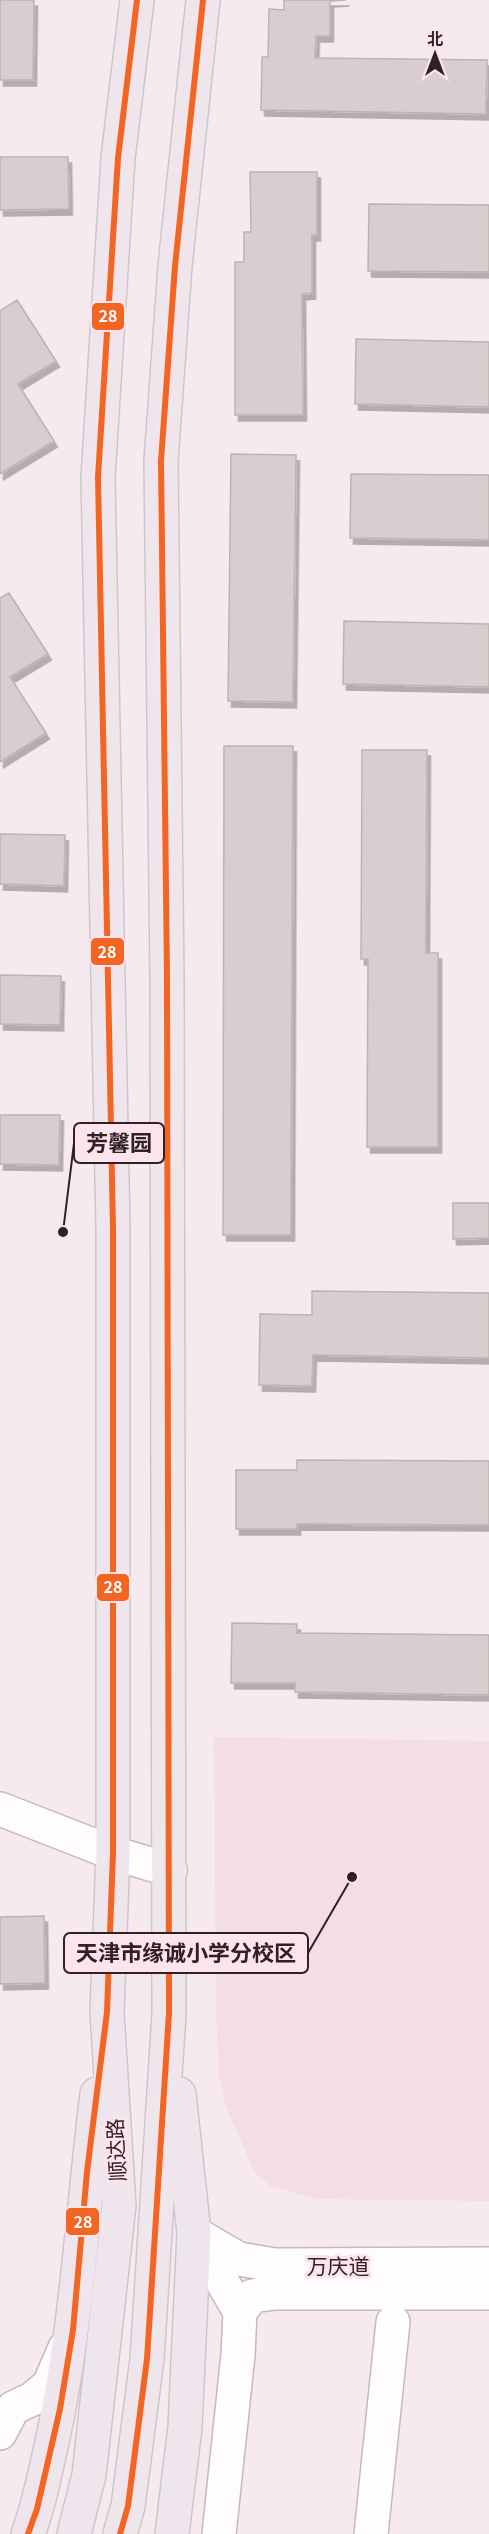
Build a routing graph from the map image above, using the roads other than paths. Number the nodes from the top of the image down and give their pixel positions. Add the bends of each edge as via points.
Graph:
1 (137, 0) edge
2 (203, 0) edge
3 (0, 1809) edge
4 (113, 1853) junction
5 (170, 1870) junction
6 (107, 2012) junction
7 (169, 2013) junction
8 (194, 2233) junction
9 (489, 2264) edge
10 (489, 2293) edge
11 (240, 2312) junction
12 (393, 2322) dead end
13 (73, 2330) junction
14 (0, 2433) edge
15 (124, 2525) edge
16 (28, 2534) edge
17 (74, 2534) edge
18 (172, 2534) edge
19 (219, 2534) edge
20 (371, 2534) edge

1 - 4 main road, 顺达路 via 118,158 98,477 113,1229
2 - 5 main road, 顺达路 via 175,266 161,461 168,977
3 - 4 street
4 - 5 street
4 - 6 main road, 顺达路
5 - 7 main road, 顺达路
6 - 13 main road
6 - 17 main road, 顺达路 via 118,2205 89,2475
7 - 8 main road
7 - 15 main road, 顺达路 via 147,2359
8 - 9 street, 万庆道 via 239,2259 275,2265
8 - 11 street
8 - 18 main road via 185,2427
10 - 11 street, 万庆道 via 275,2293 252,2296
11 - 19 street
12 - 20 street
13 - 14 street via 50,2385 13,2408
13 - 16 main road via 60,2409

